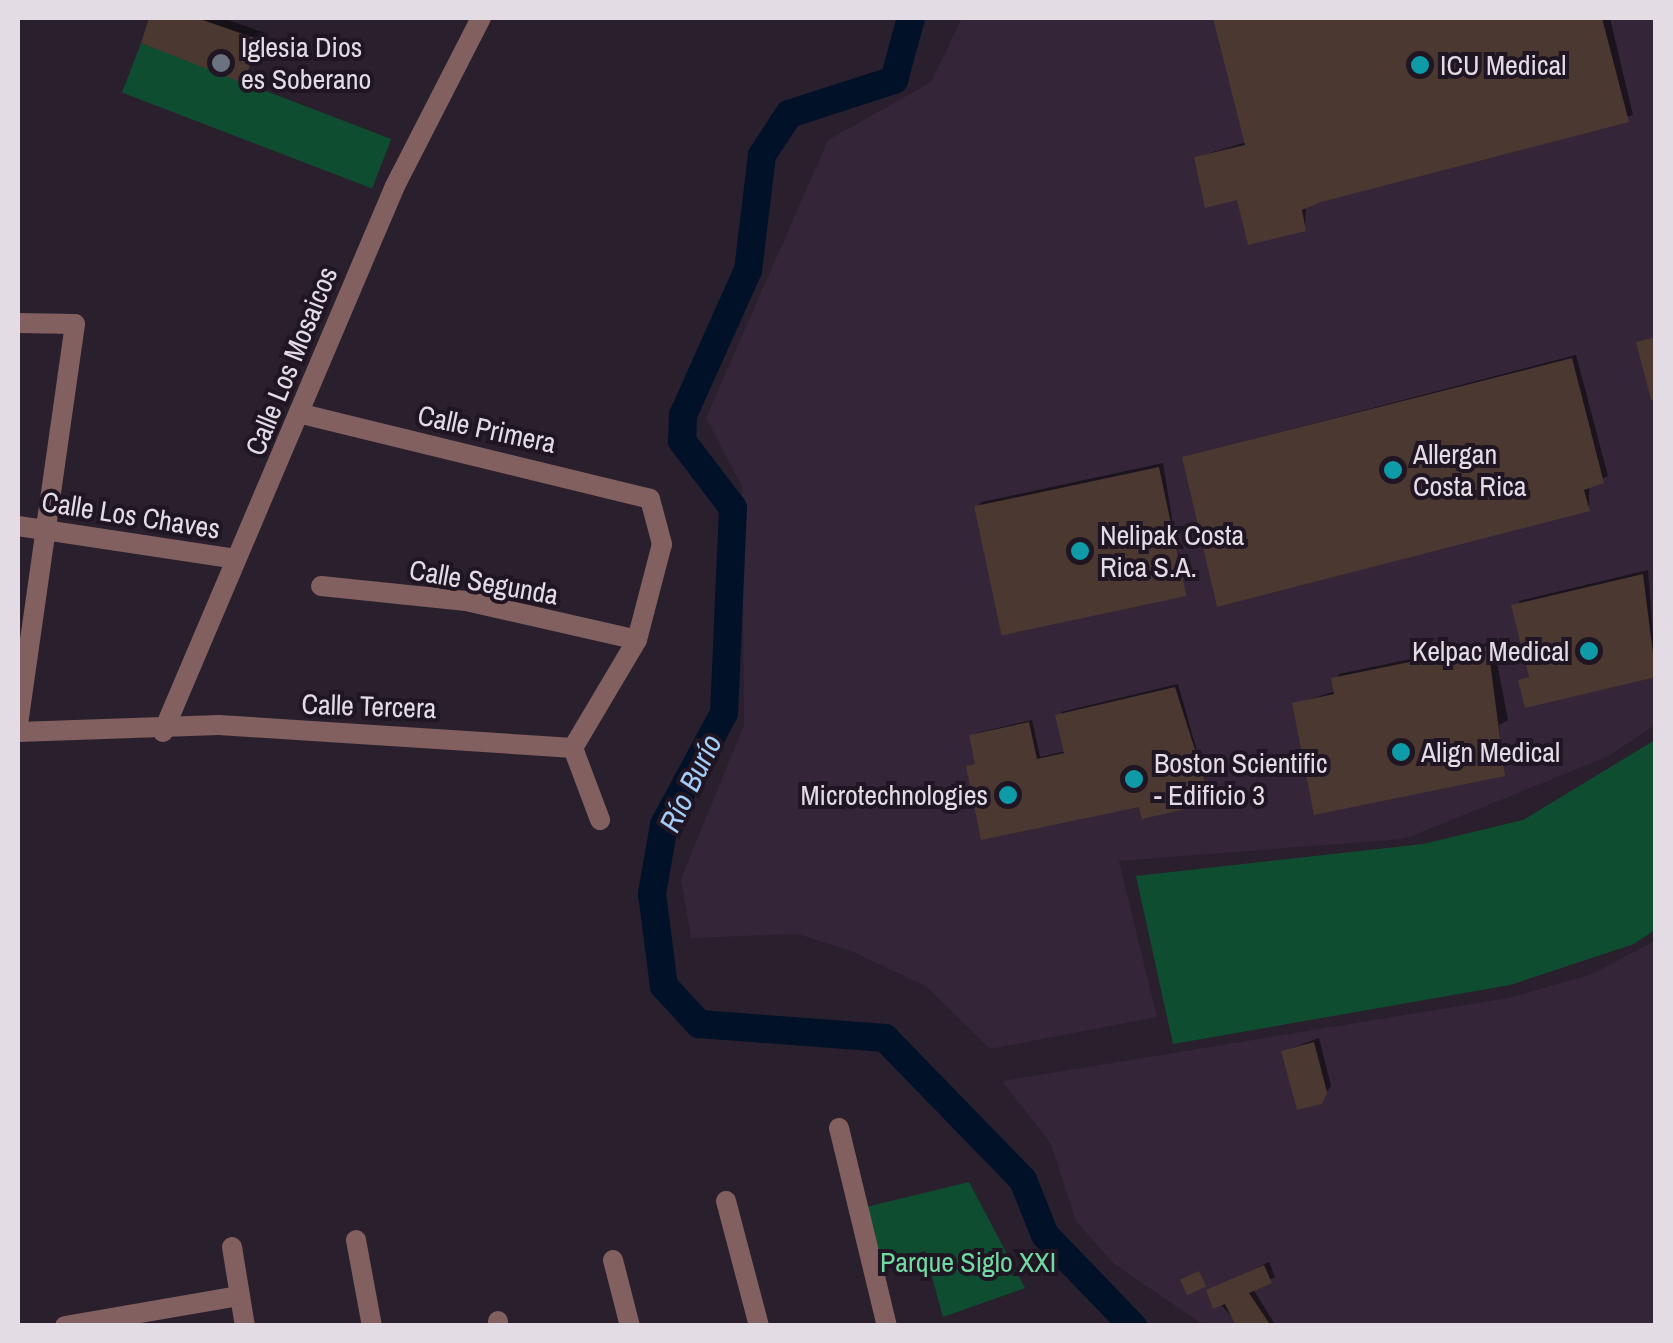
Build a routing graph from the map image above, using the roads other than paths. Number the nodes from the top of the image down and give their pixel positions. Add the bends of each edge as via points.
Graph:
1 (481, 18) edge
2 (18, 323) edge
3 (302, 414) junction
4 (18, 526) edge
5 (42, 526) junction
6 (236, 559) junction
7 (321, 586) dead end
8 (636, 640) junction
9 (18, 729) edge
10 (163, 732) junction
11 (573, 748) junction
12 (600, 820) dead end
13 (839, 1128) dead end
14 (726, 1202) dead end
15 (356, 1240) dead end
16 (232, 1247) dead end
17 (612, 1260) dead end
18 (239, 1296) junction
19 (65, 1326) edge
20 (245, 1326) edge
21 (372, 1326) edge
22 (630, 1326) edge
23 (759, 1326) edge
24 (888, 1326) edge

1 - 3 street, Calle Los Mosaicos via 394,186
2 - 5 street via 74,324
3 - 6 street, Calle Los Mosaicos
3 - 8 street, Calle Primera via 629,489 656,507 662,544
4 - 5 street, Calle Los Chaves
5 - 6 street, Calle Los Chaves
5 - 9 street
6 - 10 street, Calle Los Mosaicos
7 - 8 street, Calle Segunda via 466,601
8 - 11 street
9 - 10 street, Calle Tercera
10 - 11 street, Calle Tercera via 219,725
11 - 12 street
13 - 24 street
14 - 23 street
15 - 21 street
16 - 18 street
17 - 22 street
18 - 19 street
18 - 20 street

